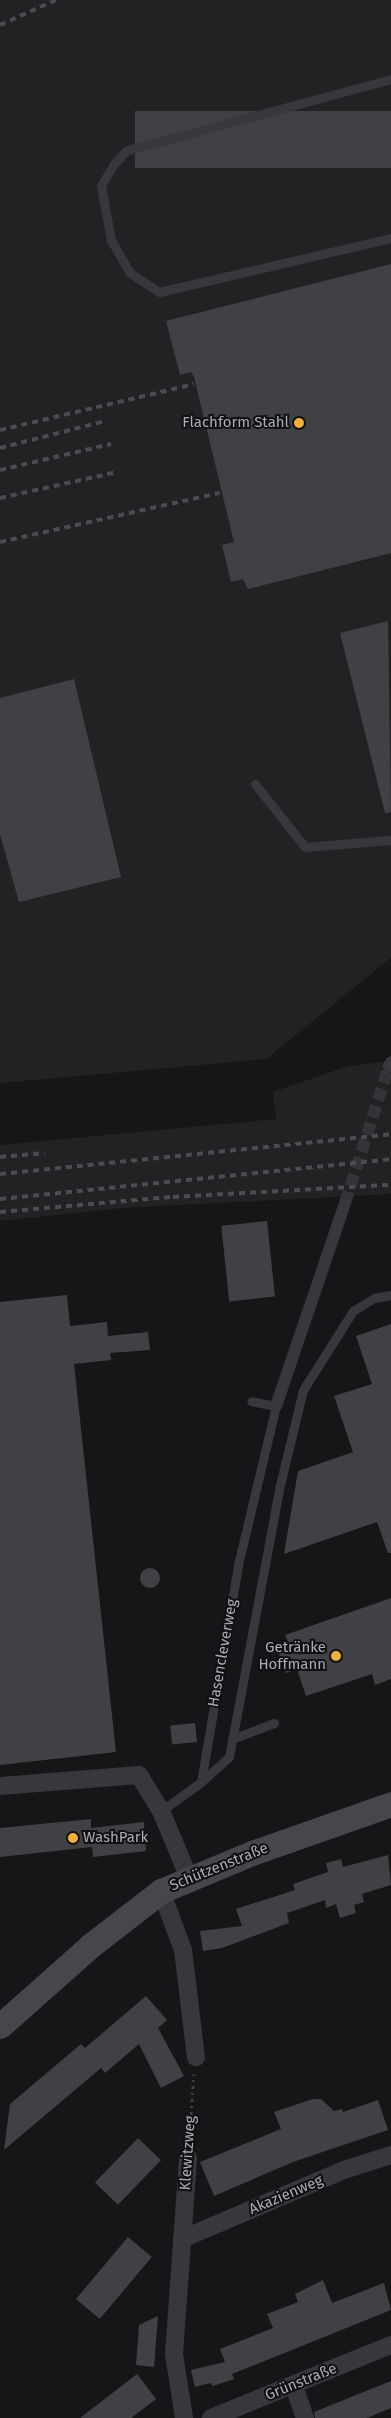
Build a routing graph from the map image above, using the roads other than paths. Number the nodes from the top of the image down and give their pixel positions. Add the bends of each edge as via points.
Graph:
1 (391, 79) edge
2 (391, 238) edge
3 (255, 784) dead end
4 (391, 840) edge
5 (345, 1203) tunnel mouth
6 (391, 1296) edge
7 (251, 1401) dead end
8 (276, 1406) junction
9 (274, 1723) dead end
10 (232, 1739) junction
11 (201, 1782) junction
12 (0, 1786) edge
13 (391, 1804) edge
14 (161, 1812) junction
15 (189, 1878) junction
16 (161, 1891) junction
17 (0, 2026) edge
18 (196, 2057) road end
19 (391, 2155) edge
20 (188, 2158) road end
21 (182, 2239) junction
22 (391, 2345) edge
23 (294, 2386) junction
24 (184, 2418) edge
25 (211, 2418) edge
26 (305, 2418) edge

1 - 2 lane via 127,150 114,164 102,186 111,240 130,274 160,292
3 - 4 lane via 305,847
5 - 8 street, Hasencleverweg
6 - 10 lane via 374,1298 353,1311 304,1390 280,1485
7 - 8 lane
8 - 11 lane, Hasencleverweg via 238,1565
9 - 10 lane
10 - 11 lane via 229,1757
11 - 14 lane
12 - 14 street via 139,1775
13 - 15 main road, Schützenstraße
14 - 15 street
15 - 16 main road, Schützenstraße
16 - 17 main road, Schützenstraße via 90,1946
16 - 18 street via 183,1950
19 - 21 street, Akazienweg via 344,2170
20 - 21 street, Klewitzweg
21 - 24 street, Klewitzweg via 174,2354
22 - 23 street, Grünstraße
23 - 25 street, Grünstraße
23 - 26 street

